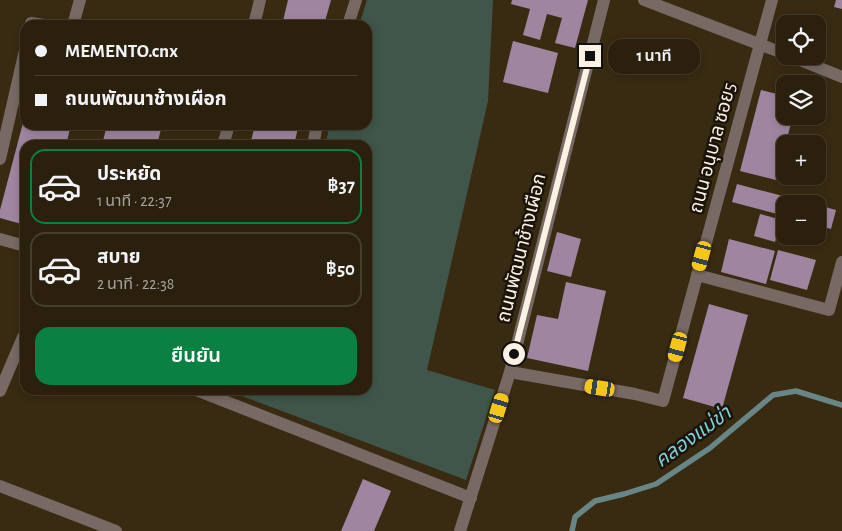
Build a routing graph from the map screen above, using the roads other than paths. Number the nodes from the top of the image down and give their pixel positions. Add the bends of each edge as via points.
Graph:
1 (80, 0) edge
2 (260, 0) edge
3 (356, 0) edge
4 (604, 0) edge
5 (644, 0) edge
6 (772, 0) edge
7 (74, 20) edge
8 (255, 20) edge
9 (350, 20) edge
10 (760, 45) junction
11 (776, 51) edge
12 (812, 65) edge
13 (20, 72) edge
14 (842, 77) edge
15 (0, 159) edge
16 (0, 239) edge
17 (20, 245) edge
18 (842, 262) edge
19 (697, 275) junction
20 (20, 345) edge
21 (510, 372) junction
22 (0, 391) edge
23 (209, 395) edge
24 (0, 486) edge
25 (471, 498) junction
26 (116, 531) edge
27 (460, 531) edge

1 - 7 street
2 - 8 street
3 - 9 street
4 - 21 street, ถนนพัฒนาช้างเผือก
5 - 10 street
6 - 10 street, ถนน อนุบาล ซอย5
10 - 11 street
10 - 19 street, ถนน อนุบาล ซอย5
12 - 14 street
13 - 15 street
16 - 17 street
18 - 19 street via 829,310
19 - 21 street, ถนน อนุบาล ซอย5 via 663,401
20 - 22 street
21 - 25 street, ถนนพัฒนาช้างเผือก
23 - 25 street
24 - 26 street
25 - 27 street, ถนนพัฒนาช้างเผือก

